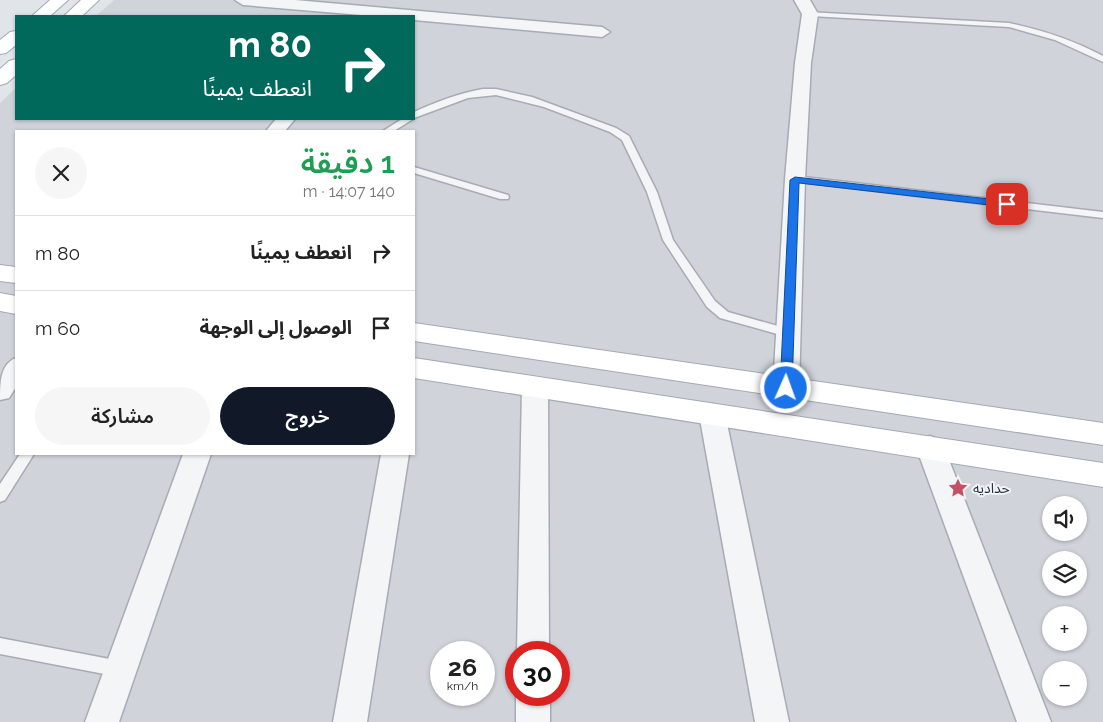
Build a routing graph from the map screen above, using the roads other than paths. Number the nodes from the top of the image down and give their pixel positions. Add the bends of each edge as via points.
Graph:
1 (60, 0) edge
2 (91, 0) edge
3 (242, 0) edge
4 (387, 0) edge
5 (806, 7) edge
6 (373, 14) edge
7 (41, 15) edge
8 (73, 15) edge
9 (386, 15) edge
10 (415, 17) edge
11 (602, 32) dead end
12 (15, 37) edge
13 (0, 49) edge
14 (1103, 59) edge
15 (15, 66) edge
16 (0, 79) edge
17 (415, 115) edge
18 (285, 120) edge
19 (406, 120) edge
20 (276, 130) edge
21 (390, 130) edge
22 (415, 170) edge
23 (795, 180) junction
24 (504, 197) dead end
25 (1103, 215) edge
26 (0, 273) edge
27 (15, 275) edge
28 (0, 302) edge
29 (15, 304) edge
30 (415, 332) edge
31 (788, 333) junction
32 (15, 368) edge
33 (415, 368) edge
34 (535, 387) junction
35 (786, 388) junction
36 (0, 391) edge
37 (712, 414) junction
38 (1103, 434) edge
39 (930, 447) junction
40 (26, 455) edge
41 (197, 455) edge
42 (395, 455) edge
43 (1103, 475) edge
44 (0, 496) edge
45 (533, 641) edge
46 (0, 646) edge
47 (120, 669) junction
48 (533, 706) edge
49 (102, 722) edge
50 (350, 722) edge
51 (532, 722) edge
52 (772, 722) edge
53 (1034, 722) edge

1 - 7 main road
2 - 8 main road
3 - 6 street
4 - 6 street
5 - 14 lane via 1040,31 1067,40
5 - 23 street
6 - 9 street
10 - 11 street
12 - 13 main road
15 - 16 main road
17 - 31 lane via 485,91 506,93 613,130 626,138 652,192 668,240 711,304 724,314
18 - 20 street
19 - 21 lane
22 - 24 lane
23 - 25 lane
23 - 31 street
26 - 27 main road
28 - 29 main road
30 - 35 main road
31 - 35 street
32 - 36 street
33 - 34 main road
34 - 37 main road
34 - 45 street
35 - 38 main road
37 - 39 main road
37 - 52 street
39 - 43 main road
39 - 53 street
40 - 44 lane
41 - 47 street
42 - 50 street
46 - 47 lane
47 - 49 street
48 - 51 street

